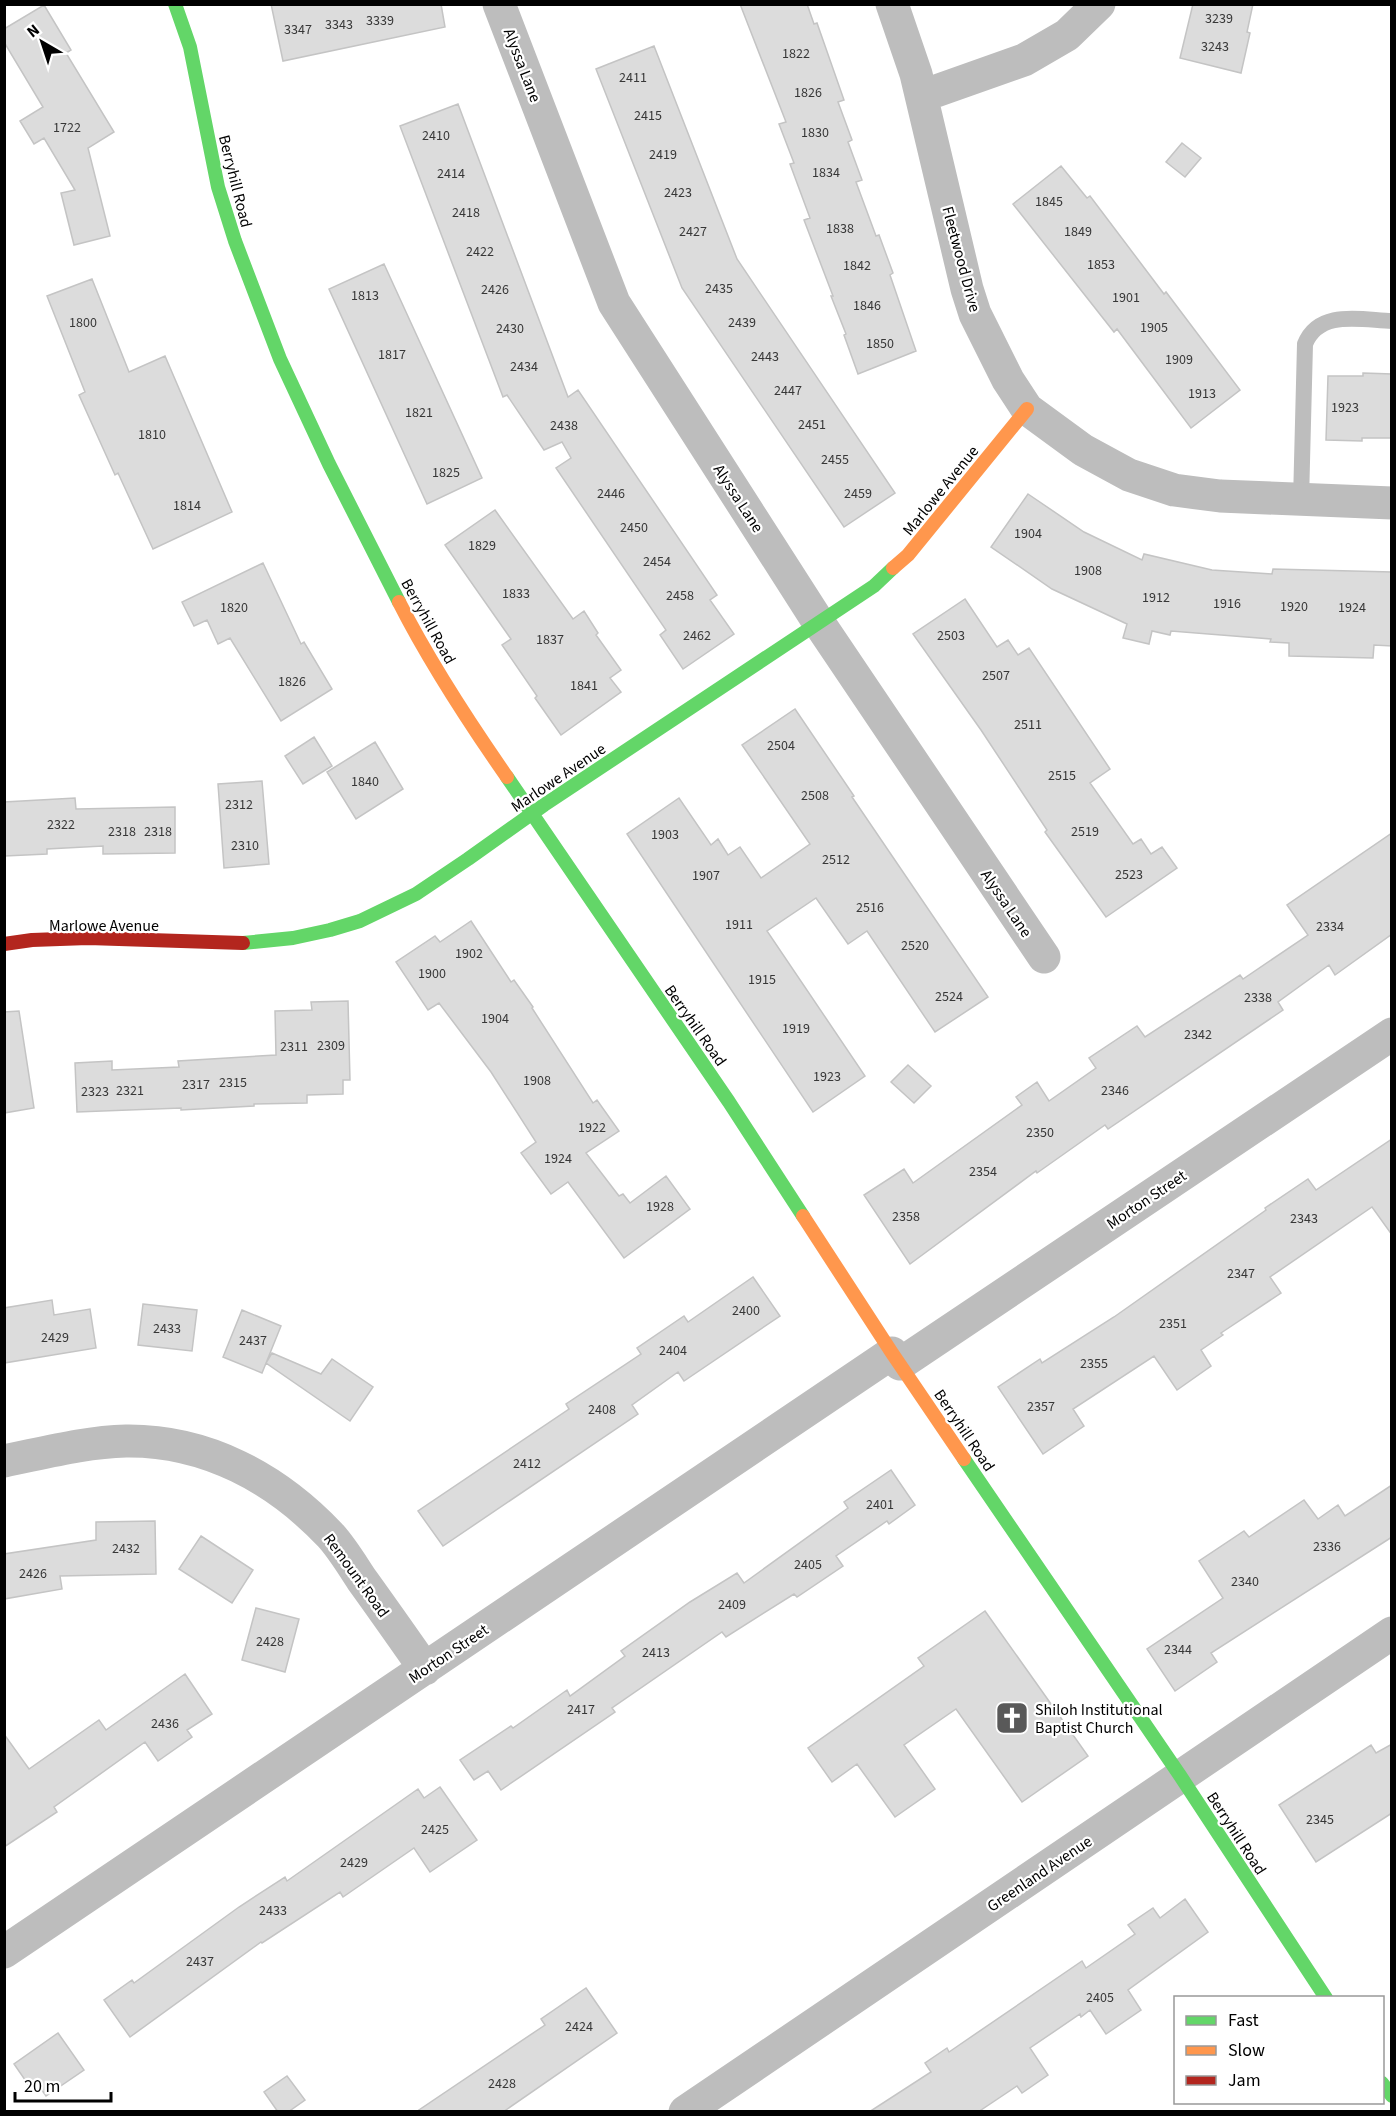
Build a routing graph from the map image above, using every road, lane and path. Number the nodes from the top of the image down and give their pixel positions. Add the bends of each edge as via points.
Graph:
1 (175, 4) edge
2 (499, 4) edge
3 (892, 4) edge
4 (1099, 4) edge
5 (922, 96) junction
6 (1392, 321) edge
7 (1027, 409) junction
8 (1301, 501) junction
9 (1392, 503) edge
10 (819, 623) junction
11 (530, 814) junction
12 (4, 944) edge
13 (1044, 957) dead end
14 (1392, 1034) edge
15 (896, 1358) junction
16 (4, 1461) edge
17 (1392, 1634) edge
18 (425, 1669) junction
19 (1181, 1777) junction
20 (4, 1952) edge
21 (1325, 1996) edge
22 (685, 2112) edge

1 - 11 street, Berryhill Road via 190,47 218,187 280,359 418,639
2 - 10 street, Alyssa Lane via 614,303
3 - 5 street, Fleetwood Drive
4 - 5 street via 1067,35 1024,60
5 - 7 street, Fleetwood Drive via 975,314
6 - 8 lane via 1327,321 1308,336
7 - 8 street, Fleetwood Drive via 1083,450 1129,475 1174,490
7 - 10 street, Marlowe Avenue via 908,555 874,586
8 - 9 street, Fleetwood Drive
10 - 11 street, Marlowe Avenue
10 - 13 street, Alyssa Lane
11 - 12 street, Marlowe Avenue via 441,880 388,909 332,929 230,944 87,939
11 - 15 street, Berryhill Road via 729,1102
14 - 15 street, Morton Street
15 - 18 street, Morton Street
15 - 19 street, Berryhill Road
16 - 18 street, Remount Road via 128,1441 201,1451 247,1469 288,1495 331,1536
17 - 19 street, Greenland Avenue
18 - 20 street, Morton Street
19 - 21 street, Berryhill Road
19 - 22 street, Greenland Avenue

